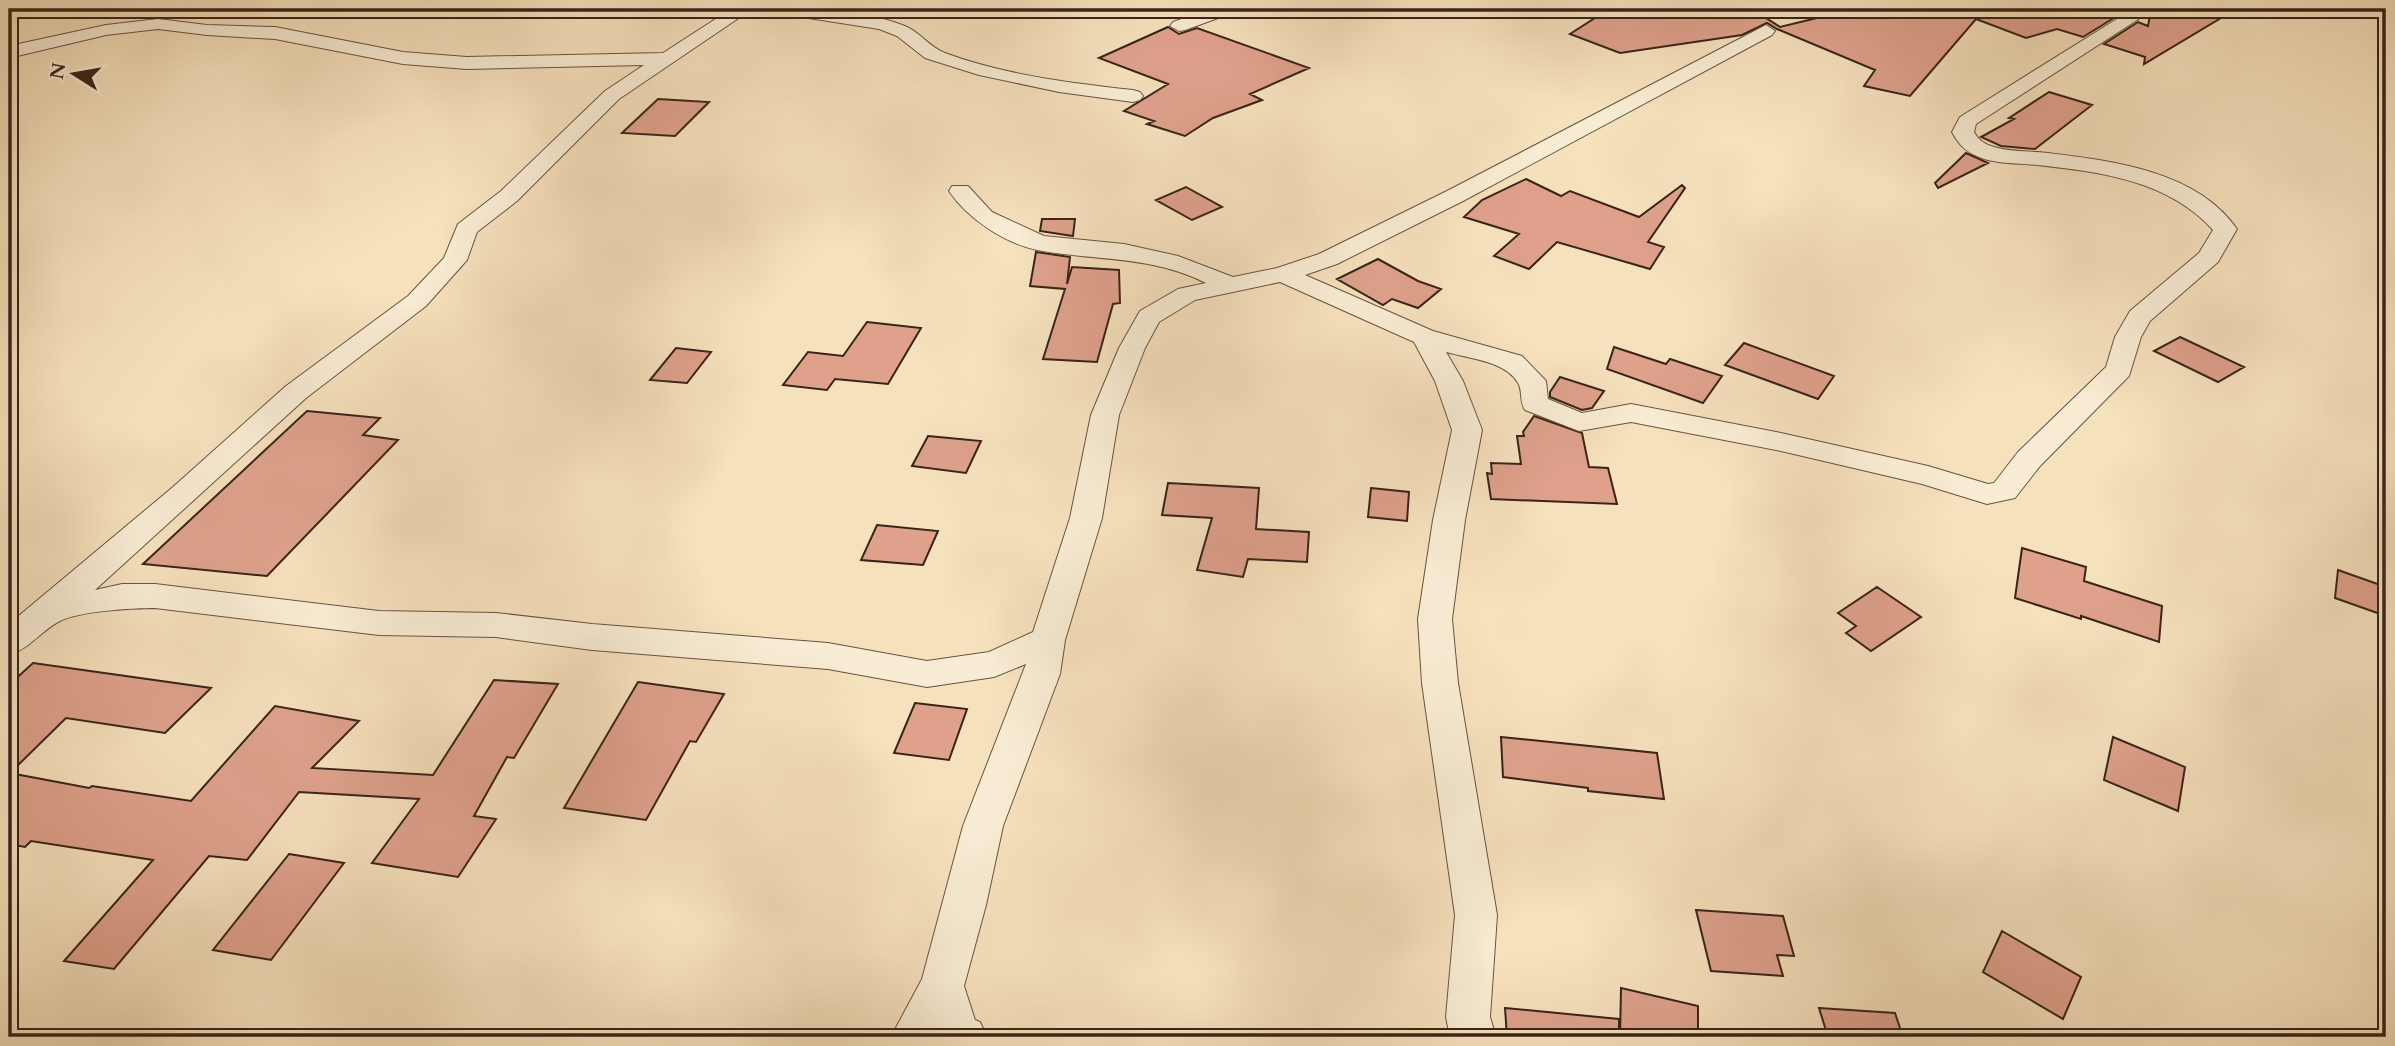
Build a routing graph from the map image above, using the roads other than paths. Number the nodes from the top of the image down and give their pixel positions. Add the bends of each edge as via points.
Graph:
1 (743, 9) edge
2 (783, 9) edge
3 (1226, 9) edge
4 (2145, 9) edge
5 (1178, 26) dead end
6 (1766, 31) dead end
7 (9, 41) edge
8 (54, 41) junction
9 (9, 52) edge
10 (665, 59) junction
11 (1133, 96) dead end
12 (960, 191) dead end
13 (1283, 274) junction
14 (1232, 286) junction
15 (1424, 337) junction
16 (49, 611) junction
17 (1048, 640) junction
18 (9, 642) edge
19 (942, 986) junction
20 (914, 1037) edge
21 (964, 1037) edge
22 (1473, 1037) edge

1 - 10 street
2 - 11 street via 901,31 936,57 986,70
3 - 5 street
4 - 15 street via 1967,121 1963,132 1969,143 1988,153 2134,174 2195,200 2214,212 2225,229 2209,257 2139,317 2119,370 2029,459 2004,491 1987,494 1781,442 1631,414 1579,422 1535,404 1532,381 1512,362
6 - 13 street via 1382,233
7 - 8 street
8 - 9 street
8 - 10 street via 158,24 275,33 403,58 454,62
10 - 16 street via 612,95 509,196 466,229 455,260 417,301 296,392
12 - 14 street via 984,216 1039,243 1147,256 1206,273
13 - 14 street
13 - 15 street
14 - 17 street via 1186,294 1149,317 1132,348 1105,415 1086,518
15 - 22 street via 1449,380 1467,430 1435,619 1440,683 1476,915 1468,1017
16 - 17 street via 122,596 155,596 379,623 496,625 828,656 927,674 994,664
16 - 18 street
17 - 19 street via 1042,674 983,826
19 - 20 street
19 - 21 street via 958,1035

